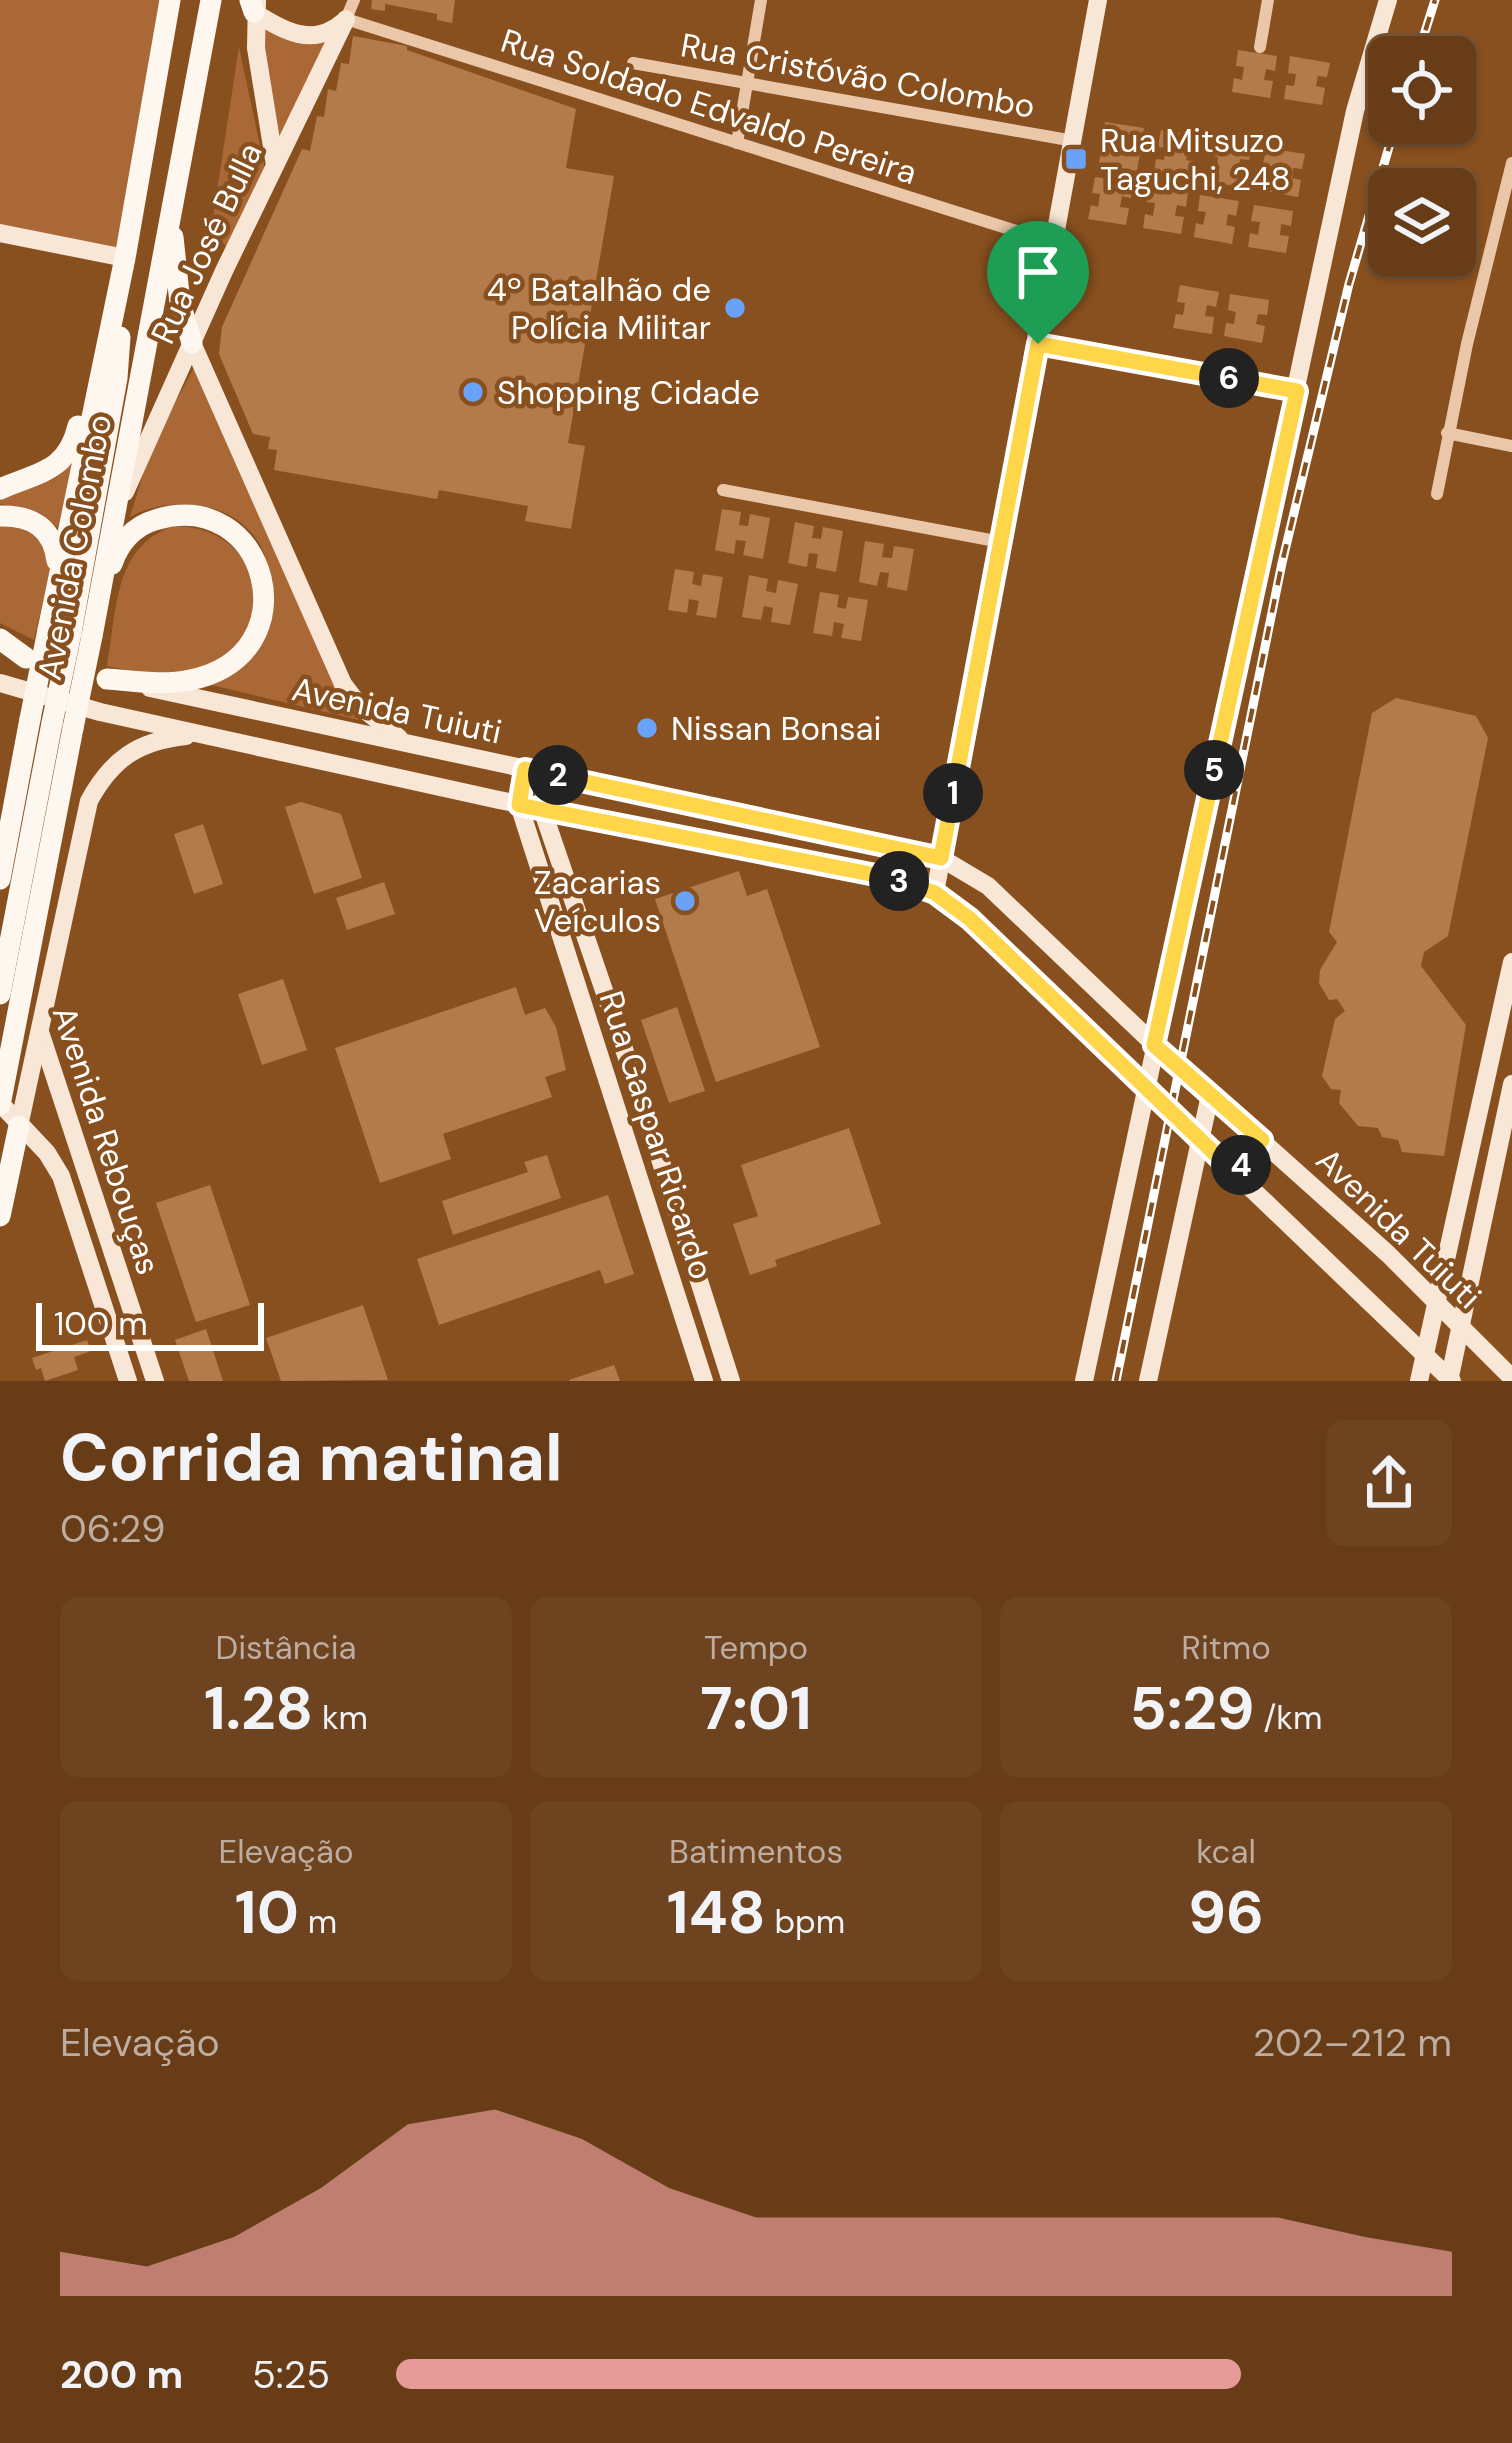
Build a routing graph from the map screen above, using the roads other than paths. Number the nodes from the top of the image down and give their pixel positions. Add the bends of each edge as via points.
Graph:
1 (170, 0) edge
2 (211, 0) edge
3 (761, 0) edge
4 (1098, 0) edge
5 (1268, 0) edge
6 (1388, 0) edge
7 (254, 4) edge
8 (350, 9) edge
9 (1260, 47) dead end
10 (633, 63) dead end
11 (748, 85) junction
12 (1074, 140) junction
13 (737, 143) junction
14 (1512, 163) edge
15 (275, 165) junction
16 (170, 212) junction
17 (0, 233) edge
18 (1057, 244) junction
19 (125, 258) junction
20 (192, 343) junction
21 (1038, 344) junction
22 (1297, 391) junction
23 (1447, 433) junction
24 (1512, 446) edge
25 (0, 489) edge
26 (723, 490) dead end
27 (1437, 494) dead end
28 (115, 514) junction
29 (0, 516) edge
30 (1001, 542) junction
31 (56, 589) junction
32 (99, 598) junction
33 (70, 633) junction
34 (0, 639) edge
35 (0, 650) edge
36 (26, 658) junction
37 (107, 679) junction
38 (0, 683) edge
39 (52, 724) junction
40 (203, 734) junction
41 (402, 741) junction
42 (525, 769) junction
43 (548, 773) junction
44 (20, 786) junction
45 (519, 805) junction
46 (542, 809) junction
47 (0, 810) edge
48 (558, 857) junction
49 (941, 858) junction
50 (538, 863) junction
51 (0, 879) edge
52 (935, 893) junction
53 (1064, 959) junction
54 (1512, 962) edge
55 (25, 986) junction
56 (1044, 989) junction
57 (0, 994) edge
58 (38, 1027) junction
59 (1160, 1051) junction
60 (1512, 1084) edge
61 (1203, 1089) junction
62 (1150, 1092) junction
63 (0, 1104) edge
64 (19, 1126) junction
65 (1193, 1132) junction
66 (1262, 1140) junction
67 (85, 1167) junction
68 (1234, 1172) junction
69 (61, 1176) junction
70 (0, 1216) edge
71 (1437, 1303) junction
72 (1463, 1330) junction
73 (1424, 1354) junction
74 (1512, 1378) edge
75 (1450, 1380) edge
76 (128, 1381) edge
77 (155, 1381) edge
78 (704, 1381) edge
79 (731, 1381) edge
80 (1084, 1381) edge
81 (1148, 1381) edge
82 (1419, 1381) edge

1 - 19 main road, Avenida Colombo
2 - 16 main road, Avenida Colombo
3 - 11 street
4 - 12 main road
5 - 9 street
6 - 22 main road via 1355,111
7 - 8 main road via 292,34 309,37 334,29
7 - 15 main road
8 - 13 street, Rua Soldado Edvaldo Pereira
8 - 15 main road, Rua José Bulla
10 - 11 street, Rua Cristóvão Colombo
11 - 12 street, Rua Cristóvão Colombo
11 - 13 street
12 - 18 main road
13 - 18 street, Rua Soldado Edvaldo Pereira
14 - 23 street
15 - 20 main road, Rua José Bulla
16 - 20 main road
16 - 28 main road, Avenida Colombo
17 - 19 main road
18 - 21 main road
19 - 25 main road via 69,455
19 - 31 main road, Avenida Colombo
19 - 33 main road, Avenida Colombo via 117,378
20 - 28 main road, Rua José Bulla
20 - 41 main road via 343,684
21 - 22 street
21 - 30 main road
22 - 59 main road
23 - 24 street
23 - 27 street
26 - 30 street
28 - 32 main road, Avenida Colombo
29 - 31 main road via 31,520 54,540
30 - 49 main road
31 - 33 main road, Avenida Colombo
32 - 33 main road, Avenida Colombo
32 - 37 main road via 127,537 143,524 187,516 243,542 266,601 250,644 215,672 164,684
33 - 39 main road, Avenida Colombo, bridge
33 - 39 main road, Avenida Colombo, bridge
34 - 36 main road
35 - 36 main road, Avenida Tuiuti
36 - 37 main road, Avenida Tuiuti
37 - 41 main road, Avenida Tuiuti
38 - 40 main road, Avenida Tuiuti
39 - 44 main road, Avenida Colombo
39 - 55 main road, Avenida Colombo
39 - 57 main road, Avenida Colombo
40 - 45 main road, Avenida Tuiuti
40 - 58 main road via 140,745 113,765 88,801
41 - 42 main road, Avenida Tuiuti
42 - 43 main road, Avenida Tuiuti
42 - 45 main road, Rua Gaspar Ricardo
43 - 46 main road, Rua Gaspar Ricardo
43 - 49 main road, Avenida Tuiuti
44 - 47 main road
44 - 51 main road, Avenida Colombo
45 - 46 main road, Avenida Tuiuti
45 - 50 main road, Rua Gaspar Ricardo
46 - 48 main road, Rua Gaspar Ricardo
46 - 52 main road, Avenida Tuiuti
48 - 50 main road
48 - 79 main road, Rua Gaspar Ricardo
49 - 52 main road
49 - 53 main road, Avenida Tuiuti via 988,886
50 - 78 main road, Rua Gaspar Ricardo
52 - 56 main road, Avenida Tuiuti
53 - 56 main road
53 - 59 main road, Avenida Tuiuti
54 - 71 main road
55 - 58 main road, Avenida Rebouças
55 - 63 main road, Avenida Colombo
56 - 62 main road, Avenida Tuiuti
58 - 64 main road
58 - 67 main road, Avenida Rebouças
59 - 61 main road, Avenida Tuiuti, bridge
59 - 62 main road
60 - 72 main road
61 - 65 main road
61 - 66 main road, Avenida Tuiuti
62 - 65 main road, Avenida Tuiuti, bridge
62 - 80 main road
63 - 64 main road, Avenida Rebouças
64 - 69 main road, Avenida Rebouças
64 - 70 main road
65 - 68 main road, Avenida Tuiuti
65 - 81 main road
66 - 68 main road
66 - 71 main road, Avenida Tuiuti
67 - 69 main road
67 - 77 main road, Avenida Rebouças
68 - 73 main road, Avenida Tuiuti
69 - 76 main road, Avenida Rebouças
71 - 72 main road, Avenida Tuiuti
71 - 73 main road
72 - 74 main road, Avenida Tuiuti
72 - 75 main road
73 - 75 main road, Avenida Tuiuti
73 - 82 main road

